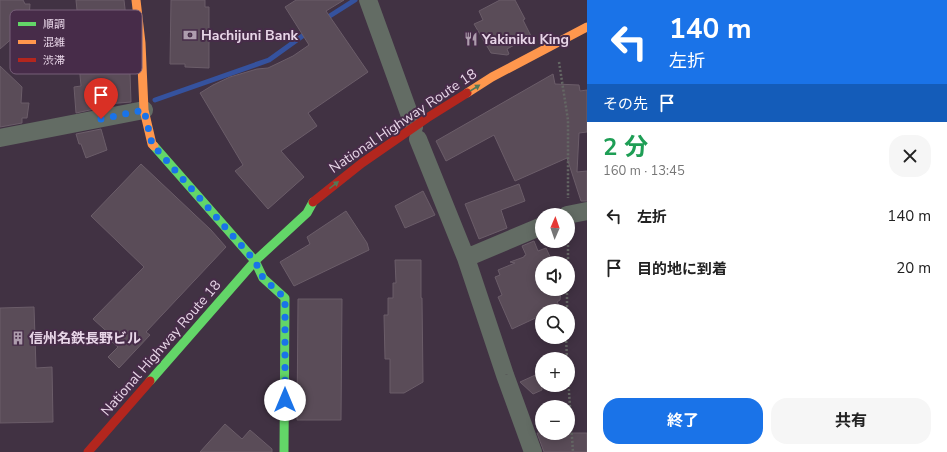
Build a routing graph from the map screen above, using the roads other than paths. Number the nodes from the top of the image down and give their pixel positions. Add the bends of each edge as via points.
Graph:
1 (136, 0) edge
2 (368, 0) edge
3 (137, 10) edge
4 (587, 27) edge
5 (142, 65) edge
6 (144, 110) junction
7 (418, 136) junction
8 (0, 138) edge
9 (320, 210) dead end
10 (587, 211) edge
11 (307, 213) junction
12 (575, 214) edge
13 (535, 229) edge
14 (466, 258) junction
15 (255, 261) junction
16 (88, 452) edge
17 (284, 452) edge
18 (534, 452) edge

1 - 3 main road
2 - 7 street
7 -> 4 main road, National Highway Route 18 via 427,118 492,77
5 - 6 main road
6 - 8 street
6 - 15 main road via 152,144
11 -> 7 main road, National Highway Route 18 via 313,202 362,163
7 - 14 street
9 - 11 main road, National Highway Route 18
10 - 12 street
11 - 15 main road, National Highway Route 18
13 - 14 street
14 - 18 street
15 - 16 main road, National Highway Route 18
15 - 17 main road via 263,278 285,298

